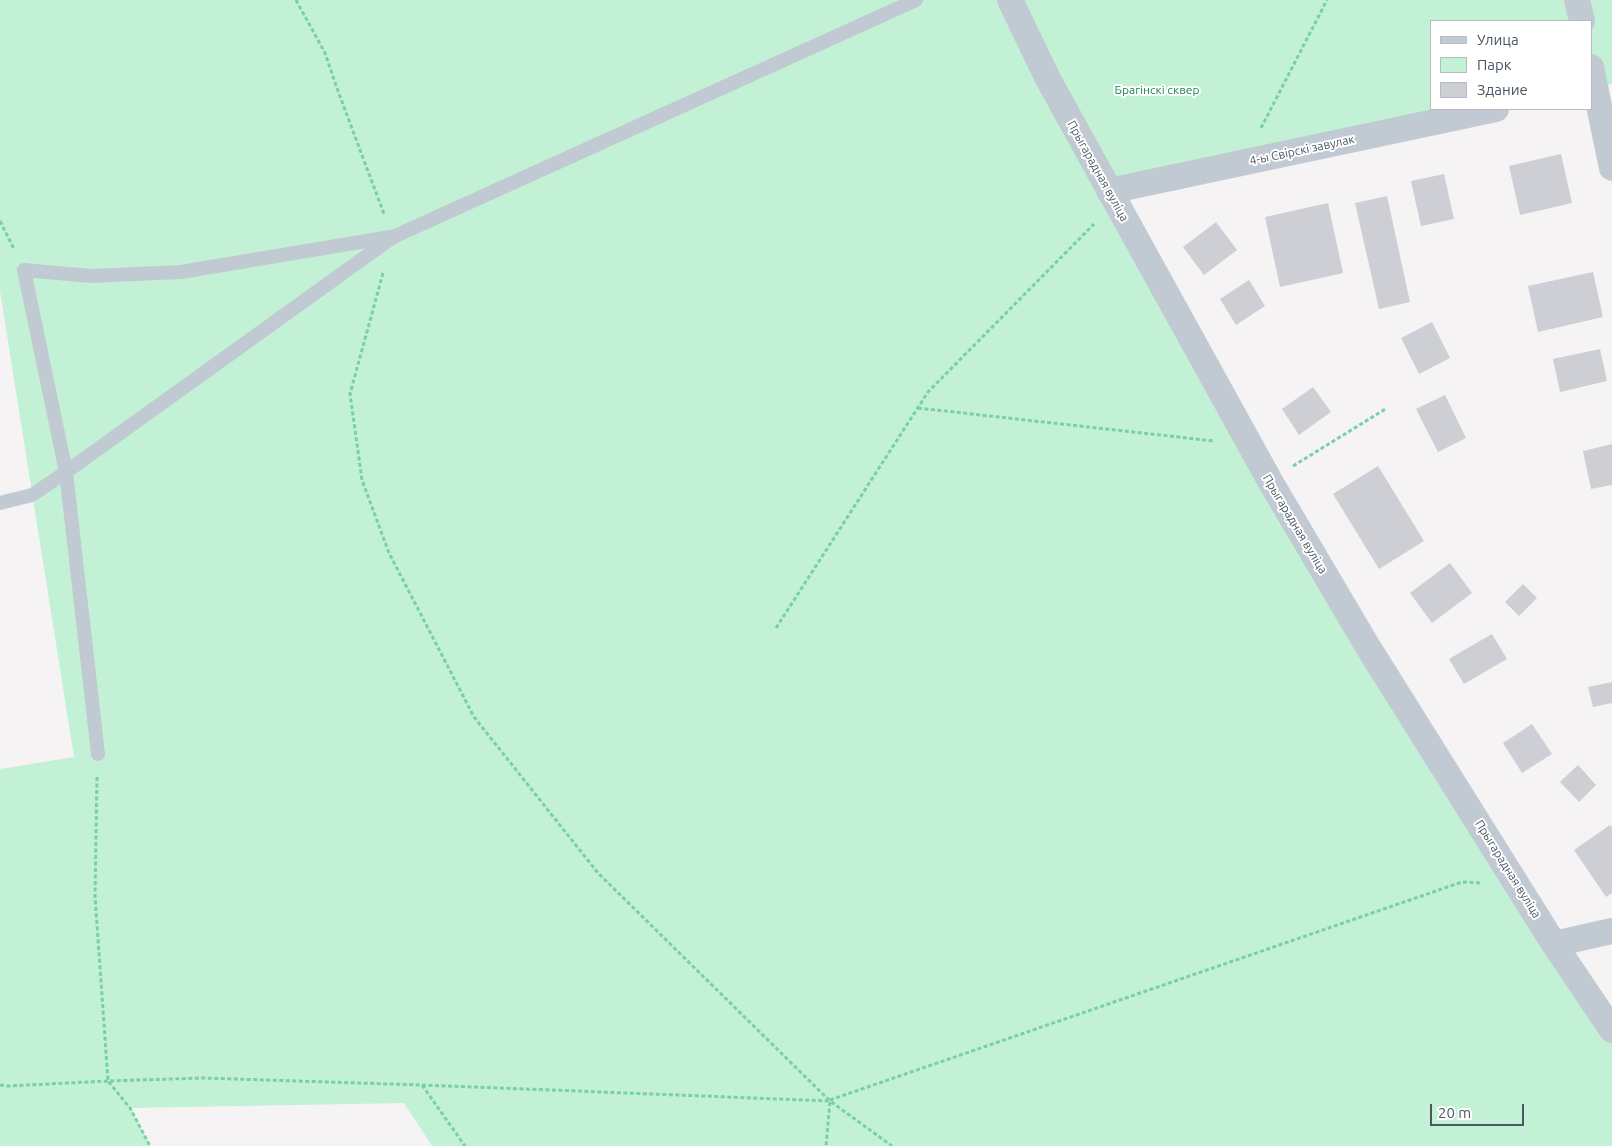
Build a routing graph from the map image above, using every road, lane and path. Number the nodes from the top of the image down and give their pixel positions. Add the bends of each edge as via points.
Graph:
1 (296, 0) edge
2 (916, 0) edge
3 (1010, 0) edge
4 (1327, 0) edge
5 (1577, 0) edge
6 (1582, 20) edge
7 (1597, 82) edge
8 (1491, 110) edge
9 (1243, 162) junction
10 (1612, 168) edge
11 (1112, 197) junction
12 (0, 222) edge
13 (393, 237) junction
14 (24, 270) junction
15 (918, 408) junction
16 (1387, 408) dead end
17 (1249, 444) junction
18 (66, 472) junction
19 (1270, 481) junction
20 (0, 502) edge
21 (776, 628) dead end
22 (98, 754) joint
23 (1518, 885) junction
24 (1612, 931) edge
25 (1554, 944) junction
26 (1612, 1030) edge
27 (108, 1081) junction
28 (0, 1085) edge
29 (422, 1085) junction
30 (830, 1100) junction
31 (150, 1146) edge
32 (466, 1146) edge
33 (826, 1146) edge
34 (892, 1146) edge

1 - 13 path via 325,54
2 - 13 lane
3 - 11 street, Прыгарадная вуліца via 1048,79
4 - 9 path
5 - 6 street
7 - 10 street
8 - 9 street, 4-ы Свірскі завулак
9 - 11 street, 4-ы Свірскі завулак
11 - 15 path via 928,392
11 - 17 street, Прыгарадная вуліца
12 - 14 path
13 - 14 lane via 181,272 91,276
13 - 18 lane
13 - 30 path via 350,394 362,480 389,553 474,717 598,873
14 - 18 lane
15 - 17 path
15 - 21 path
16 - 19 path
17 - 19 street, Прыгарадная вуліца
18 - 20 lane via 32,495
18 - 22 lane
19 - 23 street, Прыгарадная вуліца via 1368,647
22 - 27 path via 95,896
23 - 25 street, Прыгарадная вуліца
23 - 30 path via 1462,882
24 - 25 street
25 - 26 street, Прыгарадная вуліца
27 - 28 path
27 - 29 path via 203,1078
27 - 31 path via 130,1108
29 - 30 path
29 - 32 path
30 - 33 path
30 - 34 path

